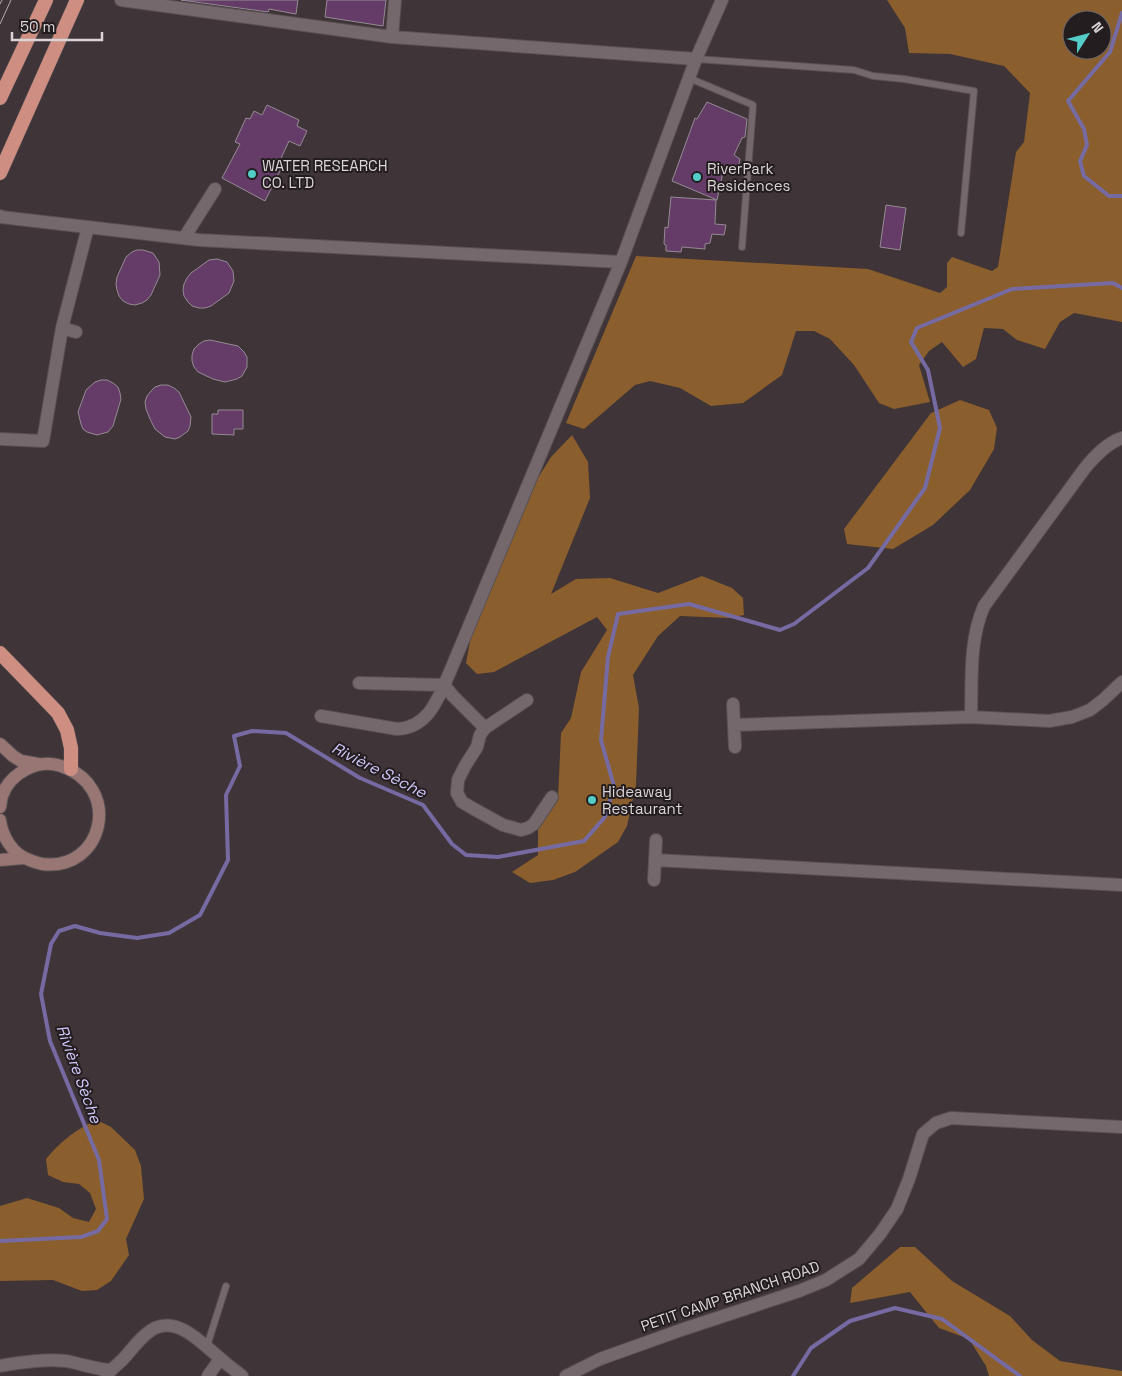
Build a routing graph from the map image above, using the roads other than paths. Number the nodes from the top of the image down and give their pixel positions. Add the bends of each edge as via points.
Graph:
1 (46, 0) edge
2 (77, 0) edge
3 (121, 0) edge
4 (394, 0) edge
5 (722, 0) edge
6 (392, 37) junction
7 (696, 59) junction
8 (689, 78) junction
9 (0, 98) edge
10 (0, 173) edge
11 (215, 189) dead end
12 (0, 216) edge
13 (88, 227) junction
14 (960, 234) dead end
15 (184, 238) junction
16 (742, 247) dead end
17 (621, 262) junction
18 (62, 328) junction
19 (76, 332) dead end
20 (0, 438) edge
21 (1122, 438) edge
22 (0, 653) edge
23 (359, 682) dead end
24 (1122, 682) edge
25 (444, 685) junction
26 (527, 700) dead end
27 (733, 704) dead end
28 (321, 716) dead end
29 (971, 717) junction
30 (734, 726) junction
31 (485, 728) junction
32 (0, 744) edge
33 (735, 747) dead end
34 (42, 764) junction
35 (71, 769) junction
36 (1, 797) edge
37 (552, 797) dead end
38 (0, 820) edge
39 (656, 840) dead end
40 (24, 858) junction
41 (0, 860) edge
42 (655, 860) junction
43 (654, 880) dead end
44 (1122, 886) edge
45 (1122, 1127) edge
46 (226, 1286) dead end
47 (206, 1346) junction
48 (220, 1359) junction
49 (0, 1366) edge
50 (108, 1373) edge
51 (208, 1376) edge
52 (242, 1376) edge
53 (566, 1376) edge

1 - 9 highway
2 - 10 highway
3 - 6 street
4 - 6 street
5 - 7 street
6 - 7 street
7 - 8 street
7 - 14 lane via 854,70 873,76 974,91
8 - 16 lane via 753,105
8 - 17 street
11 - 15 street
12 - 13 street
13 - 15 street
13 - 18 street
15 - 17 street
17 - 25 street
18 - 19 street
18 - 20 street via 43,442
21 - 29 street via 1114,440 1094,457 984,606 973,654
22 - 35 highway via 58,713 68,730
23 - 25 street
24 - 29 street via 1096,706 1067,718 1049,721
25 - 28 street via 432,709 407,729
25 - 31 street
26 - 31 street
27 - 30 street
29 - 30 street
30 - 33 street
31 - 37 street via 458,780 457,793 462,802 503,825 522,830 534,824
32 - 34 main road via 21,761
34 - 35 main road via 57,764
34 - 36 main road via 18,774
35 - 40 main road via 86,780 96,794 100,812 97,830 89,846 76,858 59,864 41,864
38 - 40 main road via 10,846
39 - 42 street
40 - 41 main road
42 - 43 street
42 - 44 street
45 - 53 street, PETIT CAMP BRANCH ROAD via 951,1118 936,1123 923,1134 897,1209 859,1259 826,1280 799,1291 600,1359
46 - 47 lane
47 - 48 street
47 - 50 street via 184,1330 167,1325 154,1329 138,1342
48 - 51 street
48 - 52 street
49 - 50 street via 39,1361 70,1362

